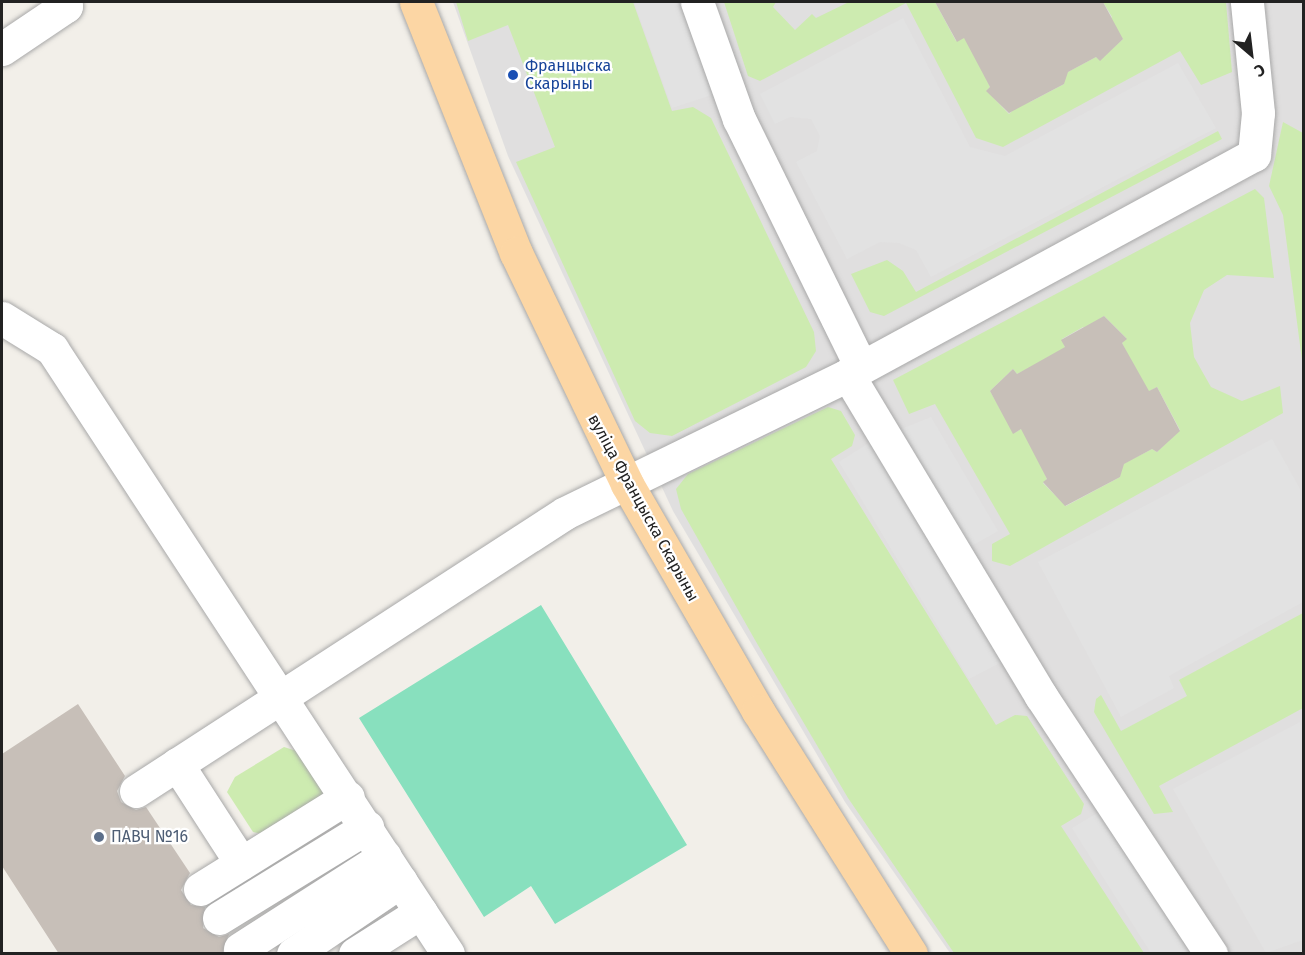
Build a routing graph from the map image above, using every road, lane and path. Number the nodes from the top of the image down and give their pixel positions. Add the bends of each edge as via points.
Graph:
1 (63, 2) edge
2 (416, 2) edge
3 (697, 2) edge
4 (1247, 2) edge
5 (2, 49) edge
6 (2, 318) edge
7 (855, 371) junction
8 (627, 484) junction
9 (283, 695) junction
10 (177, 764) junction
11 (136, 791) dead end
12 (348, 797) junction
13 (367, 827) junction
14 (242, 863) junction
15 (393, 869) junction
16 (200, 889) dead end
17 (421, 912) junction
18 (219, 918) dead end
19 (240, 948) dead end
20 (293, 954) edge
21 (356, 954) edge
22 (448, 954) edge
23 (911, 954) edge
24 (1211, 954) edge

1 - 5 lane via 66,6
2 - 8 main road, вуліца Францыска Скарыны via 516,254
3 - 7 lane via 739,119
4 - 7 lane via 1258,113 1254,155
6 - 9 lane via 52,348
7 - 8 lane
7 - 24 lane via 1041,696
8 - 9 lane via 565,513
8 - 23 main road, вуліца Францыска Скарыны via 758,711
9 - 10 lane
9 - 12 lane
10 - 11 lane
10 - 14 lane
12 - 13 lane
12 - 14 lane
13 - 15 lane
13 - 18 lane
14 - 16 lane
15 - 17 lane
15 - 19 lane
15 - 20 lane
17 - 21 lane
17 - 22 lane

